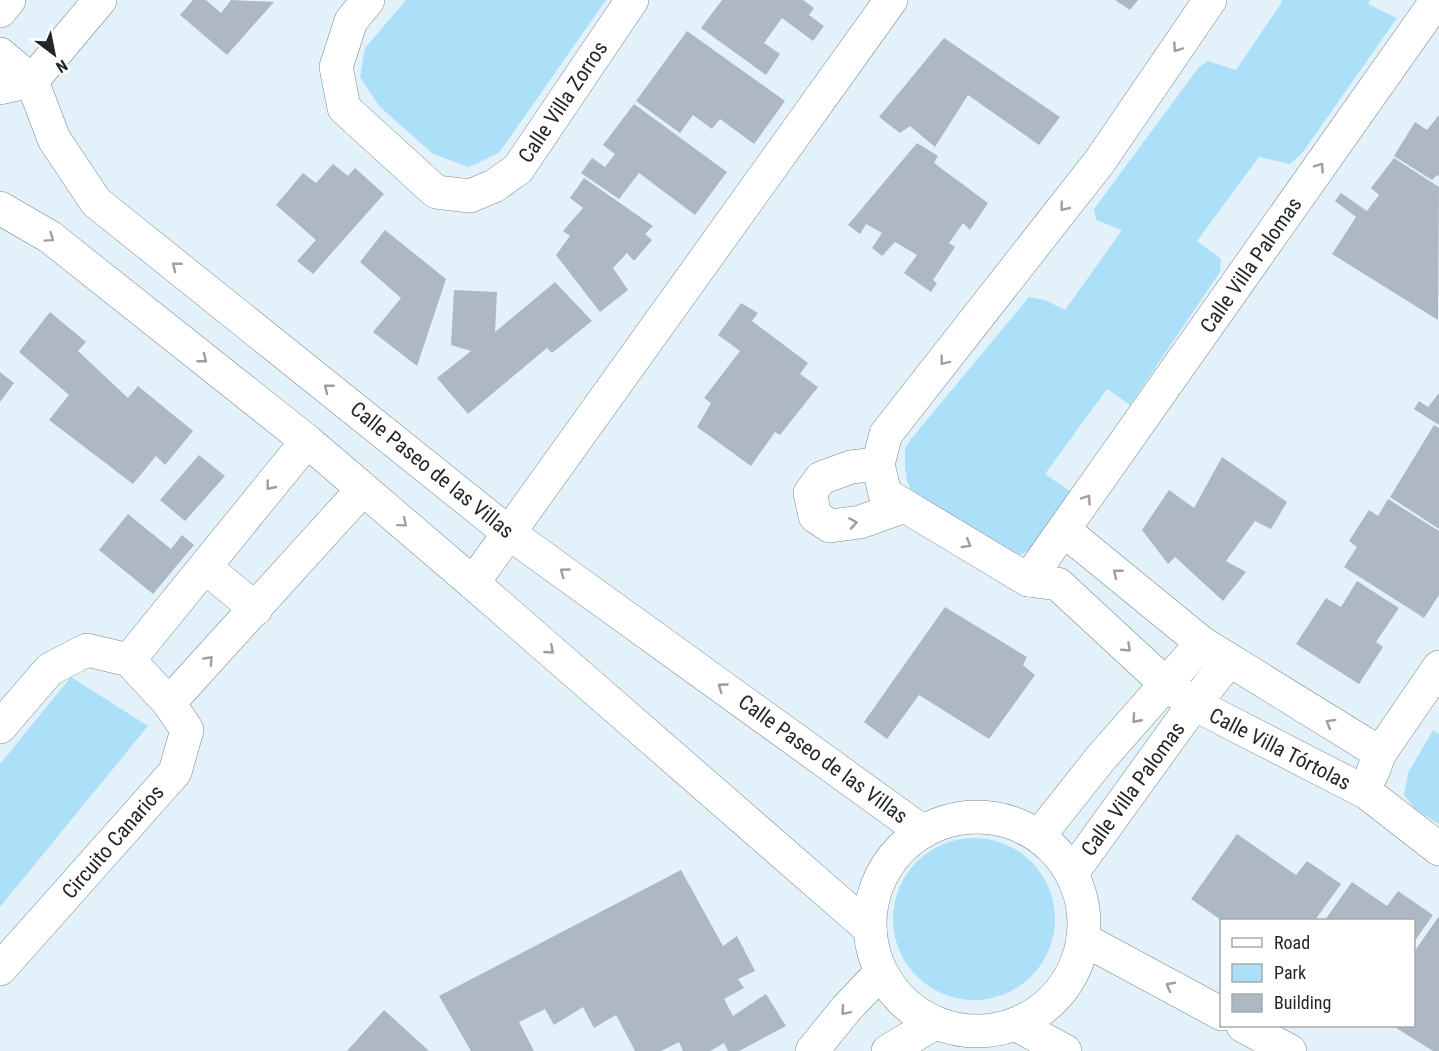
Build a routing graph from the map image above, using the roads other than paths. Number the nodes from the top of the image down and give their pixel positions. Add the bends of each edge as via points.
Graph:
1 (9, 0) edge
2 (100, 0) edge
3 (368, 0) edge
4 (632, 0) edge
5 (891, 0) edge
6 (1210, 0) edge
7 (1437, 0) edge
8 (0, 11) edge
9 (0, 54) edge
10 (32, 81) junction
11 (0, 88) edge
12 (0, 208) edge
13 (307, 441) junction
14 (878, 464) junction
15 (363, 489) junction
16 (905, 506) junction
17 (1065, 531) junction
18 (509, 533) junction
19 (205, 567) junction
20 (1028, 580) junction
21 (473, 583) junction
22 (256, 609) junction
23 (1202, 643) junction
24 (129, 660) junction
25 (1229, 661) junction
26 (1439, 667) edge
27 (1167, 685) junction
28 (169, 703) junction
29 (1194, 704) junction
30 (0, 727) edge
31 (1380, 753) junction
32 (1367, 793) junction
33 (923, 832) junction
34 (1039, 836) junction
35 (1439, 849) edge
36 (1072, 873) junction
37 (870, 929) junction
38 (1083, 939) junction
39 (0, 969) edge
40 (881, 972) junction
41 (1220, 1013) edge
42 (935, 1023) junction
43 (1015, 1024) junction
44 (1245, 1027) edge
45 (812, 1051) edge
46 (888, 1051) edge
47 (1065, 1051) edge
48 (1290, 1051) edge

1 - 8 street
2 - 10 street
3 - 4 street, Calle Villa Zorros via 351,21 336,67 344,108 436,192 470,196 494,186 518,169
5 - 18 street
6 -> 14 street, Calle Villa Palomas via 1100,161 886,434
17 -> 7 street, Calle Villa Palomas
9 - 10 street, Calle Paseo de las Villas
10 - 11 street
18 -> 10 street, Calle Paseo de las Villas via 96,202 54,139
12 -> 13 street via 50,237
13 - 15 street
13 -> 19 street
14 - 16 street, Calle Villa Palomas via 885,494
14 -> 16 street via 851,467 821,478 810,493 815,516 830,526 860,522
15 -> 21 street
15 - 22 street
16 -> 20 street, Calle Villa Palomas
17 - 20 street, Calle Villa Palomas
23 -> 17 street
18 - 21 street
33 -> 18 street, Calle Paseo de las Villas
19 - 22 street
19 - 24 street
20 -> 27 street, Calle Villa Palomas via 1058,584
21 -> 37 street
28 -> 22 street
23 - 25 street
23 - 27 street, Calle Villa Palomas
24 - 28 street, Circuito Canarios
24 - 30 street via 87,650 50,669
25 - 29 street, Calle Villa Palomas
31 -> 25 street, Calle Villa Tórtolas
26 - 31 street, Calle Villa Tórtolas
27 - 29 street, Calle Villa Palomas
27 -> 34 street, Calle Villa Palomas via 1100,759
28 - 39 street, Circuito Canarios via 187,730 175,772
29 - 32 street, Calle Villa Tórtolas
29 - 36 street, Calle Villa Palomas
31 - 32 street, Calle Villa Tórtolas
32 - 35 street, Calle Villa Tórtolas
33 - 34 street via 945,821 969,817 1017,824
33 - 37 street via 900,849 883,873 872,900
34 - 36 street via 1064,859
36 - 38 street via 1083,905
37 - 40 street
41 -> 38 street
38 - 43 street via 1068,981 1036,1014
40 - 42 street via 904,1002
40 -> 45 street
42 - 43 street via 975,1031
42 - 46 street
43 - 47 street
44 - 48 street

